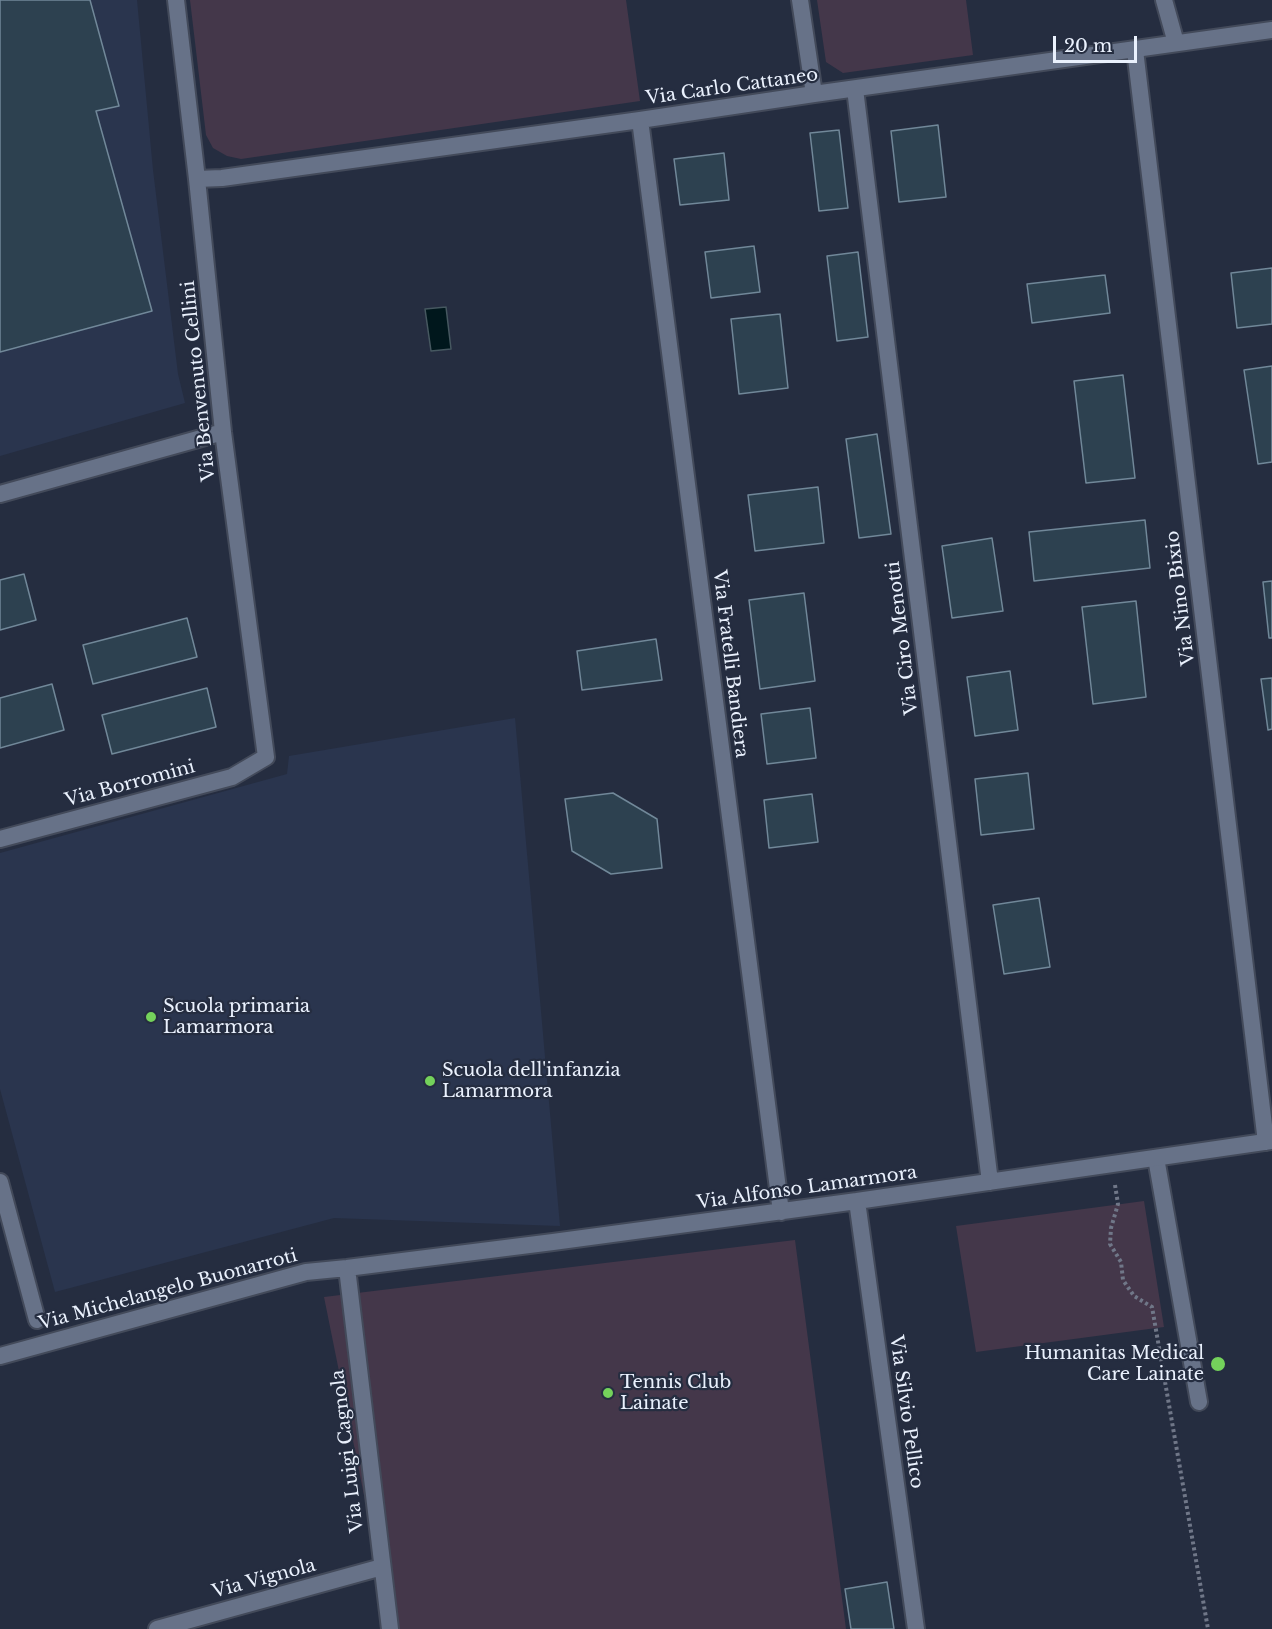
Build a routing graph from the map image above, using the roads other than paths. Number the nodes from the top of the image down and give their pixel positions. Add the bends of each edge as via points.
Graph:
1 (176, 0) edge
2 (800, 0) edge
3 (1164, 0) edge
4 (1272, 30) edge
5 (1176, 44) junction
6 (1135, 50) junction
7 (855, 89) junction
8 (814, 94) junction
9 (640, 120) junction
10 (197, 179) junction
11 (223, 432) junction
12 (0, 494) edge
13 (266, 757) joint
14 (0, 839) edge
15 (1269, 1141) edge
16 (1156, 1158) junction
17 (0, 1182) edge
18 (990, 1182) junction
19 (857, 1201) junction
20 (781, 1212) junction
21 (347, 1268) junction
22 (37, 1320) dead end
23 (0, 1356) edge
24 (1199, 1402) dead end
25 (382, 1567) junction
26 (157, 1629) edge
27 (390, 1629) edge
28 (916, 1629) edge

1 - 10 street, Via Benvenuto Cellini
2 - 8 street
3 - 5 street
4 - 5 street, Via Carlo Cattaneo
5 - 6 street, Via Carlo Cattaneo
6 - 7 street, Via Carlo Cattaneo
6 - 15 street, Via Nino Bixio
7 - 8 street, Via Carlo Cattaneo
7 - 18 street, Via Ciro Menotti
8 - 9 street, Via Carlo Cattaneo
9 - 10 street, Via Carlo Cattaneo
9 - 20 street, Via Fratelli Bandiera
10 - 11 street, Via Benvenuto Cellini
11 - 12 street
11 - 13 street, Via Benvenuto Cellini
13 - 14 street, Via Borromini via 232,777
15 - 16 street, Via Alfonso Lamarmora
16 - 18 street, Via Alfonso Lamarmora
16 - 24 street
17 - 22 street
18 - 19 street, Via Alfonso Lamarmora
19 - 20 street, Via Alfonso Lamarmora
19 - 28 street, Via Silvio Pellico
20 - 21 street, Via Alfonso Lamarmora
21 - 23 street, Via Michelangelo Buonarroti via 306,1272
21 - 25 street, Via Luigi Cagnola
25 - 26 street, Via Vignola
25 - 27 street, Via Luigi Cagnola

